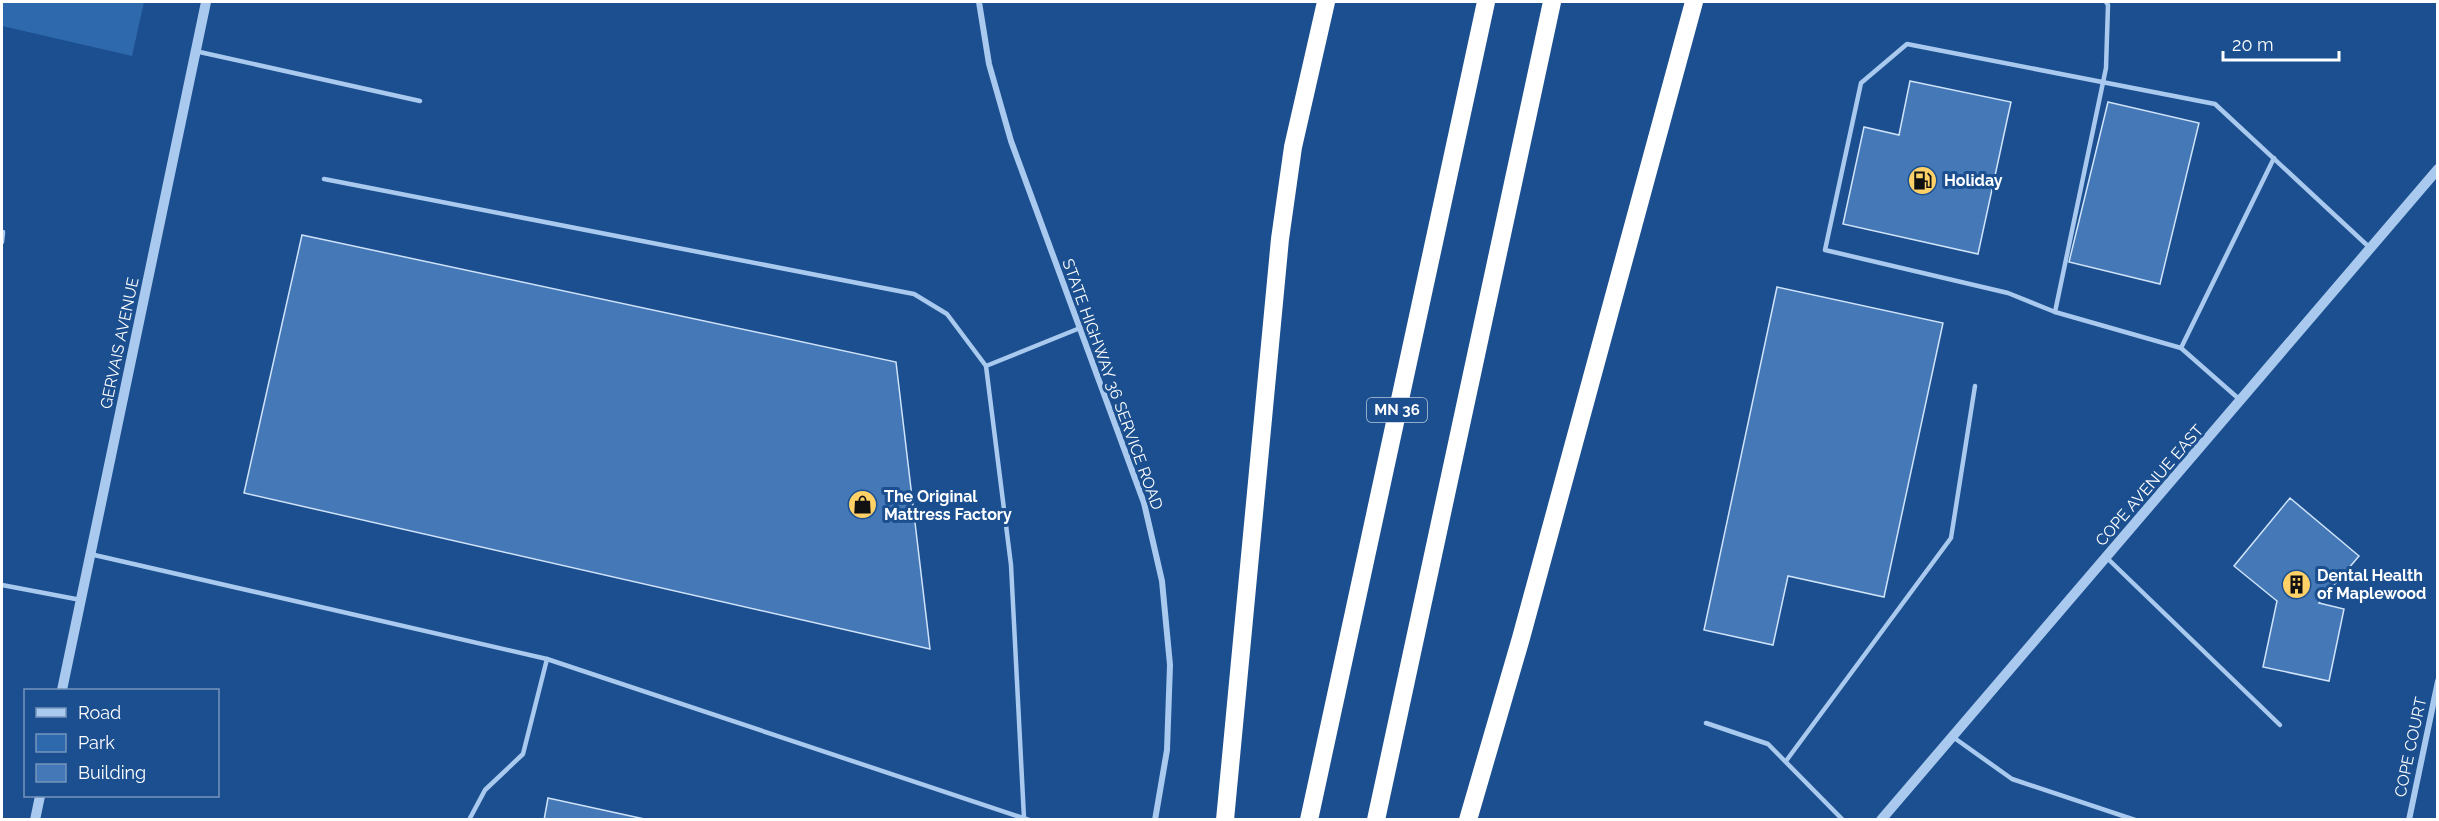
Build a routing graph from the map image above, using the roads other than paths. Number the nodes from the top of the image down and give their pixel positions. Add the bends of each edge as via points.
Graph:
1 (206, 2) edge
2 (979, 2) edge
3 (1326, 2) edge
4 (1486, 2) edge
5 (1552, 2) edge
6 (1694, 2) edge
7 (2106, 2) edge
8 (195, 51) junction
9 (2103, 82) junction
10 (420, 101) dead end
11 (2274, 158) junction
12 (2438, 169) edge
13 (324, 179) dead end
14 (3, 232) dead end
15 (2, 242) edge
16 (2371, 249) junction
17 (2055, 312) junction
18 (1080, 328) junction
19 (2181, 348) junction
20 (986, 366) junction
21 (1975, 386) dead end
22 (2240, 401) junction
23 (90, 554) junction
24 (2106, 558) junction
25 (2, 585) edge
26 (81, 600) junction
27 (547, 658) junction
28 (2438, 681) edge
29 (62, 689) edge
30 (1707, 723) dead end
31 (2280, 725) dead end
32 (1953, 737) junction
33 (1786, 761) junction
34 (40, 797) edge
35 (35, 819) edge
36 (469, 819) edge
37 (1027, 819) edge
38 (1155, 819) edge
39 (1225, 819) edge
40 (1309, 819) edge
41 (1376, 819) edge
42 (1468, 819) edge
43 (1843, 819) edge
44 (1881, 819) edge
45 (2135, 819) edge
46 (2409, 819) edge

1 - 8 street, GERVAIS AVENUE
2 - 18 street, STATE HIGHWAY 36 SERVICE ROAD via 989,64 1011,141
3 - 39 highway via 1293,147 1280,239
4 - 40 highway, MN 36
5 - 41 highway
6 - 42 highway via 1525,627
7 - 9 lane
8 - 10 lane
8 - 23 street, GERVAIS AVENUE
9 - 11 lane via 2215,104
9 - 17 lane
9 - 17 lane via 1907,44 1861,83 1828,239 1826,250 2008,293
11 - 16 lane
11 - 19 lane
12 - 16 street, COPE AVENUE EAST
13 - 20 lane via 914,294 947,314
14 - 15 lane
16 - 22 street, COPE AVENUE EAST
17 - 19 lane
18 - 20 lane
18 - 38 street, STATE HIGHWAY 36 SERVICE ROAD via 1144,503 1162,580 1170,665 1167,750
19 - 22 lane
20 - 37 lane via 1011,565
21 - 33 lane via 1951,538
22 - 24 street, COPE AVENUE EAST
23 - 26 street, GERVAIS AVENUE
23 - 27 lane
24 - 31 lane
24 - 32 street, COPE AVENUE EAST
25 - 26 lane
26 - 29 street, GERVAIS AVENUE
27 - 36 lane via 524,754 485,790
27 - 37 lane
28 - 46 street, COPE COURT
30 - 33 lane via 1768,744
32 - 44 street, COPE AVENUE EAST
32 - 45 lane via 2013,779
33 - 43 lane
34 - 35 street

